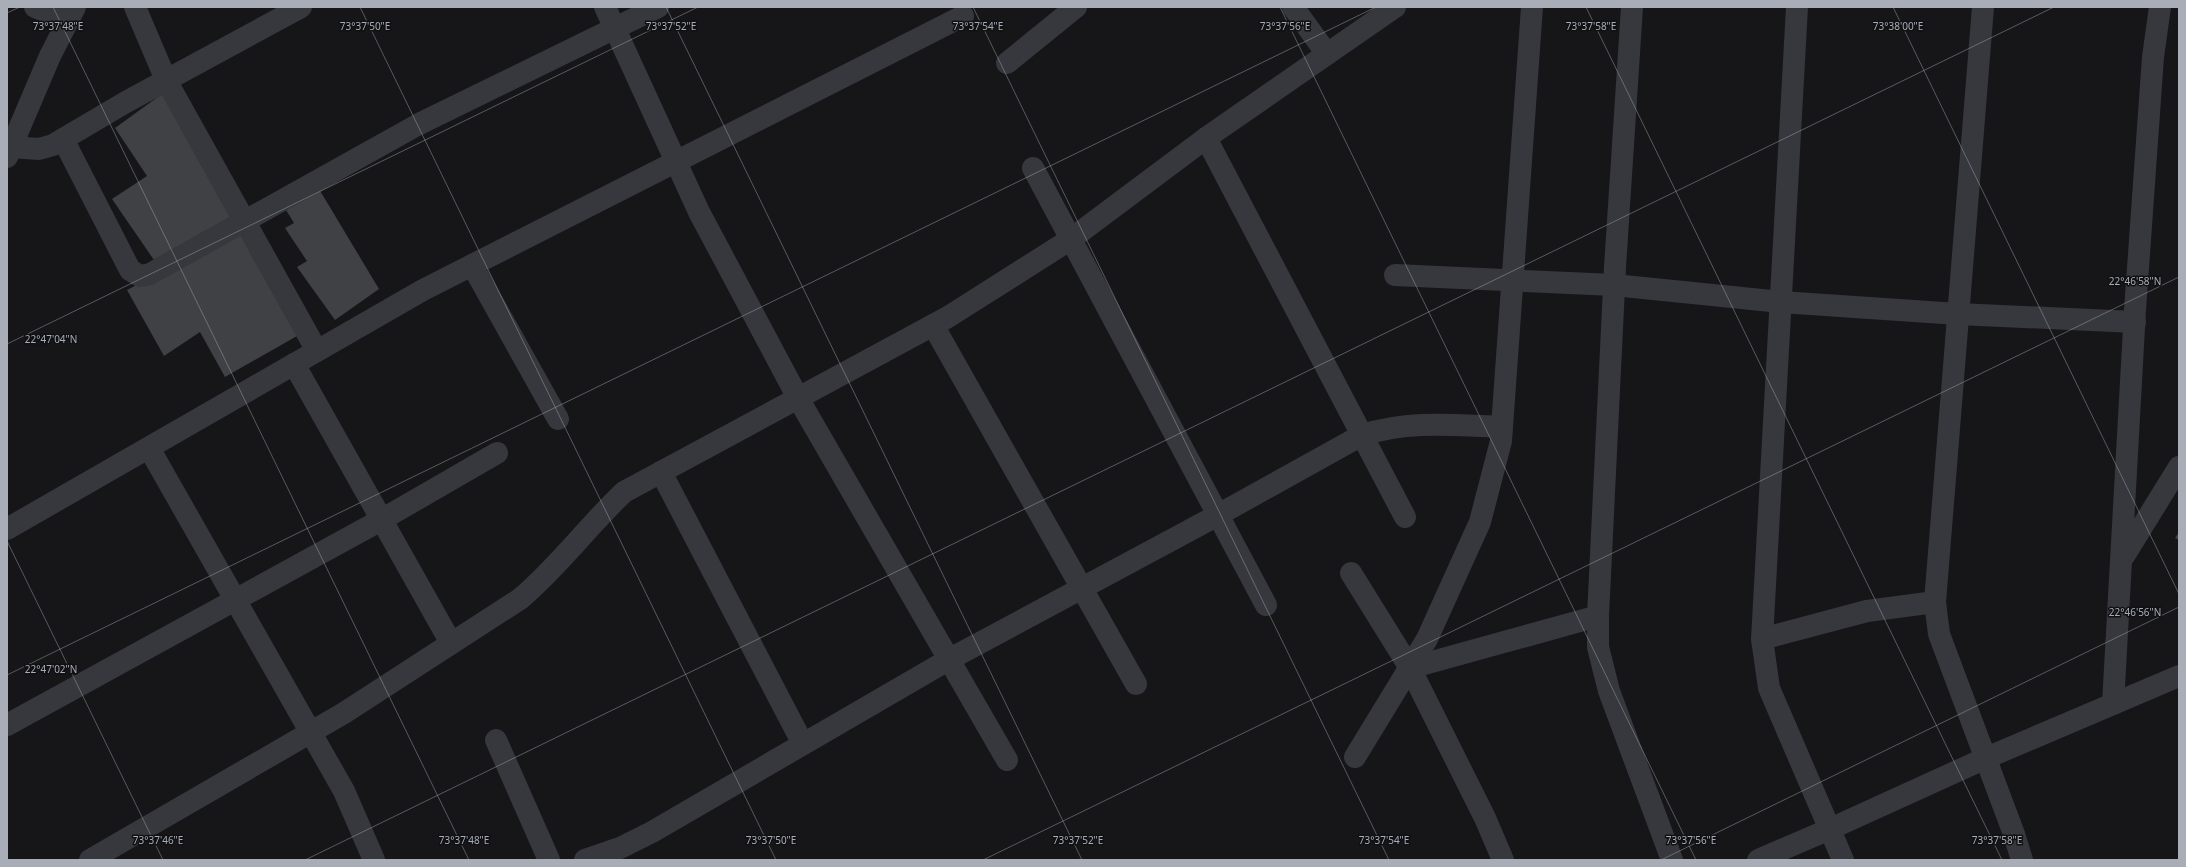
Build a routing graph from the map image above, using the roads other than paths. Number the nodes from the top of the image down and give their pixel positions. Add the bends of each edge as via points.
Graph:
1 (35, 7) edge
2 (135, 7) edge
3 (301, 7) edge
4 (605, 7) edge
5 (658, 7) edge
6 (1293, 7) edge
7 (1395, 7) edge
8 (1532, 7) edge
9 (1632, 7) edge
10 (1797, 7) edge
11 (1983, 7) edge
12 (2160, 7) edge
13 (1068, 10) edge
14 (72, 13) edge
15 (963, 16) dead end
16 (615, 28) junction
17 (1327, 54) junction
18 (1007, 63) dead end
19 (166, 80) junction
20 (1206, 138) junction
21 (62, 139) junction
22 (9, 152) edge
23 (676, 161) junction
24 (1033, 168) dead end
25 (244, 220) junction
26 (1071, 239) junction
27 (472, 265) junction
28 (1395, 275) dead end
29 (1513, 280) junction
30 (1614, 285) junction
31 (1781, 302) junction
32 (1958, 314) junction
33 (2135, 322) junction
34 (933, 325) junction
35 (316, 351) junction
36 (294, 364) junction
37 (798, 398) junction
38 (558, 419) dead end
39 (1502, 427) junction
40 (1362, 435) junction
41 (148, 448) junction
42 (497, 453) dead end
43 (2179, 467) edge
44 (661, 472) junction
45 (1218, 515) junction
46 (1405, 517) dead end
47 (381, 520) junction
48 (7, 529) edge
49 (2122, 558) junction
50 (1351, 573) dead end
51 (1083, 587) junction
52 (235, 600) junction
53 (1935, 602) junction
54 (1266, 605) dead end
55 (1598, 616) junction
56 (1762, 639) junction
57 (451, 643) junction
58 (948, 660) junction
59 (1410, 668) junction
60 (2179, 676) edge
61 (1136, 684) dead end
62 (2113, 704) junction
63 (7, 725) edge
64 (311, 732) junction
65 (496, 740) dead end
66 (803, 744) junction
67 (1356, 757) dead end
68 (1986, 758) junction
69 (1007, 760) dead end
70 (1830, 829) junction
71 (90, 860) edge
72 (374, 860) edge
73 (549, 860) edge
74 (585, 860) edge
75 (1503, 860) edge
76 (1672, 860) edge
77 (1758, 860) edge
78 (1843, 860) edge
79 (2022, 860) edge

1 - 14 street
2 - 19 street
3 - 19 street
4 - 16 street
5 - 16 street
6 - 17 street
7 - 17 street
8 - 29 street
9 - 30 street
10 - 31 street
11 - 32 street
12 - 33 street via 2153,57
13 - 18 street
14 - 22 street via 50,56
15 - 23 street
16 - 23 street
16 - 25 street via 419,124
17 - 20 street
19 - 21 street
19 - 25 street
20 - 26 street
20 - 40 street
21 - 22 street via 39,149
21 - 25 street via 130,270 140,276 150,274
23 - 27 street
23 - 37 street via 699,212
24 - 26 street
25 - 35 street
26 - 34 street
26 - 45 street
27 - 35 street
27 - 38 street
28 - 29 street
29 - 30 street
29 - 39 street
30 - 31 street
30 - 55 street
31 - 32 street
31 - 56 street
32 - 33 street
32 - 53 street
33 - 49 street
34 - 37 street
34 - 51 street
35 - 36 street
36 - 41 street
36 - 47 street
37 - 44 street
37 - 58 street
39 - 40 street via 1418,424 1386,427
39 - 59 street via 1501,441 1480,522 1427,639
40 - 45 street
40 - 46 street
41 - 48 street
41 - 52 street
42 - 47 street
43 - 49 street
44 - 57 street via 624,492 541,581 520,599
44 - 66 street
45 - 51 street
45 - 54 street
47 - 52 street
47 - 57 street
49 - 62 street
50 - 59 street
51 - 58 street
51 - 61 street
52 - 63 street
52 - 64 street
53 - 56 street via 1867,611
53 - 68 street via 1939,634
55 - 59 street
55 - 76 street via 1598,647 1609,692
56 - 70 street via 1769,688
57 - 64 street
58 - 66 street
58 - 69 street
59 - 67 street
59 - 75 street
60 - 62 street
62 - 68 street
64 - 71 street
64 - 72 street via 344,791
65 - 73 street
66 - 74 street via 652,832 620,848
68 - 70 street
68 - 79 street
70 - 77 street
70 - 78 street

